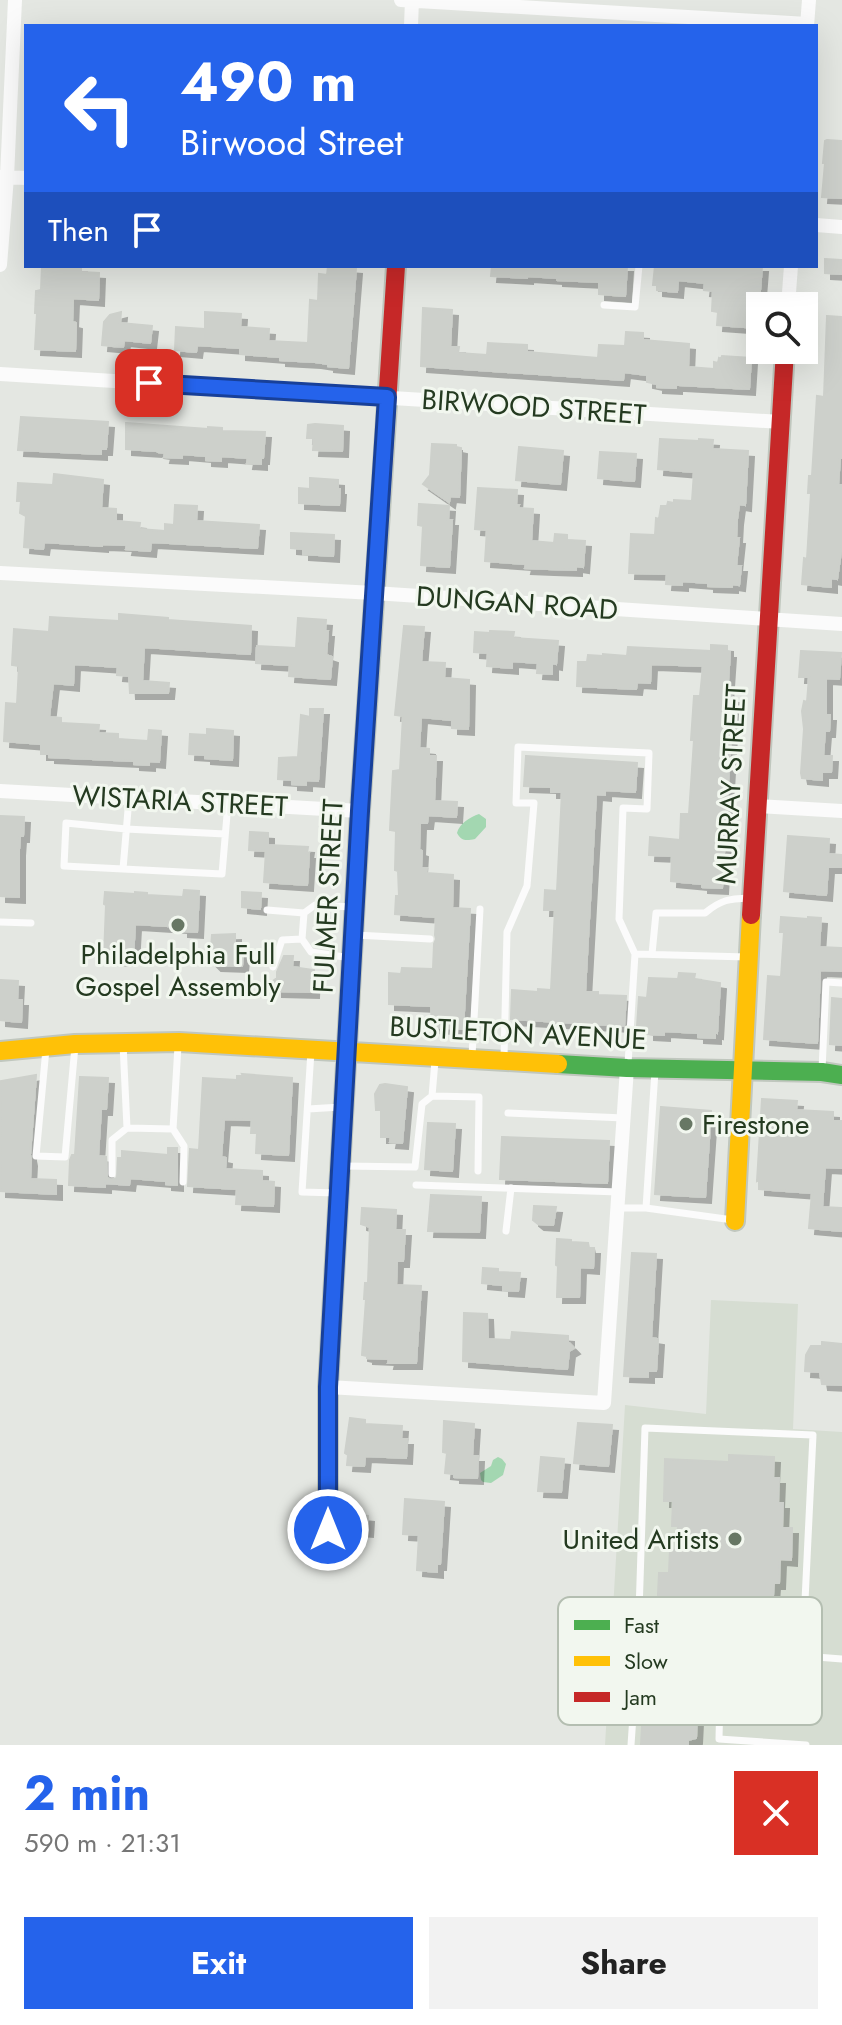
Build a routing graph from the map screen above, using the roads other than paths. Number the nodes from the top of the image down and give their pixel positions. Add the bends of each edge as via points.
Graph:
1 (15, 0) edge
2 (401, 0) edge
3 (412, 0) edge
4 (809, 0) edge
5 (411, 24) edge
6 (791, 24) edge
7 (807, 24) edge
8 (4, 177) edge
9 (24, 178) edge
10 (818, 225) edge
11 (842, 227) edge
12 (0, 265) edge
13 (396, 268) edge
14 (639, 268) edge
15 (791, 268) edge
16 (789, 292) edge
17 (604, 305) dead end
18 (784, 364) edge
19 (0, 374) edge
20 (387, 397) junction
21 (781, 422) junction
22 (0, 573) edge
23 (374, 593) junction
24 (768, 620) junction
25 (842, 624) edge
26 (0, 791) edge
27 (129, 798) junction
28 (228, 803) junction
29 (757, 806) junction
30 (360, 811) junction
31 (842, 811) edge
32 (126, 829) junction
33 (225, 834) junction
34 (123, 869) junction
35 (752, 898) junction
36 (355, 907) junction
37 (480, 909) dead end
38 (267, 910) dead end
39 (304, 913) junction
40 (0, 922) edge
41 (31, 923) dead end
42 (354, 935) junction
43 (302, 939) junction
44 (430, 939) dead end
45 (635, 954) junction
46 (652, 954) junction
47 (749, 957) junction
48 (353, 958) junction
49 (273, 967) dead end
50 (842, 983) edge
51 (123, 1042) junction
52 (179, 1042) junction
53 (75, 1044) junction
54 (47, 1047) junction
55 (311, 1049) junction
56 (0, 1051) edge
57 (348, 1051) junction
58 (436, 1056) junction
59 (472, 1059) junction
60 (504, 1060) junction
61 (627, 1068) junction
62 (655, 1068) junction
63 (742, 1070) junction
64 (822, 1072) junction
65 (842, 1075) edge
66 (432, 1096) junction
67 (344, 1107) junction
68 (308, 1109) junction
69 (508, 1113) dead end
70 (624, 1118) junction
71 (127, 1128) junction
72 (173, 1129) junction
73 (341, 1166) junction
74 (478, 1171) dead end
75 (112, 1174) dead end
76 (183, 1182) dead end
77 (416, 1185) dead end
78 (511, 1188) junction
79 (619, 1192) junction
80 (339, 1193) junction
81 (618, 1208) junction
82 (646, 1208) junction
83 (735, 1221) joint
84 (506, 1231) dead end
85 (328, 1387) junction
86 (328, 1530) dead end
87 (639, 1597) edge
88 (805, 1597) edge
89 (822, 1658) edge
90 (842, 1659) edge
91 (632, 1725) edge
92 (719, 1725) edge
93 (631, 1745) edge
94 (806, 1745) edge

1 - 8 street
2 - 3 street
3 - 5 street
3 - 6 street
4 - 7 street
8 - 9 street
8 - 12 street
10 - 11 street
13 - 20 street, FULMER STREET
14 - 17 lane via 635,307
15 - 16 street
18 - 21 street, MURRAY STREET
19 - 20 street, BIRWOOD STREET
20 - 21 street, BIRWOOD STREET
20 - 23 street, FULMER STREET
21 - 24 street, MURRAY STREET
22 - 23 street, DUNGAN ROAD
23 - 24 street, DUNGAN ROAD
23 - 30 street, FULMER STREET
24 - 25 street, DUNGAN ROAD
24 - 29 street, MURRAY STREET
26 - 27 street, WISTARIA STREET
27 - 28 street, WISTARIA STREET
27 - 32 lane
28 - 30 street, WISTARIA STREET
28 - 33 lane
29 - 31 street
29 - 35 street, MURRAY STREET
30 - 36 street, FULMER STREET
32 - 33 lane
32 - 34 lane
32 - 34 lane via 66,823 64,866
33 - 34 lane via 222,874
35 - 46 lane via 726,899 705,913 656,913
35 - 47 street, MURRAY STREET
36 - 39 lane via 315,905
36 - 42 street, FULMER STREET
37 - 59 lane
38 - 39 lane
39 - 43 lane
40 - 41 lane
42 - 44 lane
42 - 48 street, FULMER STREET
43 - 48 lane via 311,952
43 - 49 lane via 282,940
45 - 46 lane
45 - 60 lane via 619,919 623,808 647,809 649,753 518,747 516,803 534,803 527,886 507,932
45 - 61 lane
46 - 47 lane
47 - 63 street, MURRAY STREET
48 - 57 street, FULMER STREET
50 - 64 lane via 826,982
51 - 52 street, BUSTLETON AVENUE
51 - 53 street, BUSTLETON AVENUE
51 - 71 lane
52 - 55 street, BUSTLETON AVENUE
52 - 72 lane
53 - 54 street, BUSTLETON AVENUE
53 - 54 lane via 65,1157 36,1156
54 - 56 street, BUSTLETON AVENUE
55 - 57 street, BUSTLETON AVENUE
55 - 68 lane
57 - 58 street, BUSTLETON AVENUE
57 - 67 street, FULMER STREET
58 - 59 street, BUSTLETON AVENUE
58 - 66 lane
59 - 60 street, BUSTLETON AVENUE
60 - 61 street, BUSTLETON AVENUE
61 - 62 street, BUSTLETON AVENUE
61 - 70 street
62 - 63 street, BUSTLETON AVENUE
62 - 82 lane
63 - 64 street, BUSTLETON AVENUE
63 - 83 street, MURRAY STREET
64 - 65 street, BUSTLETON AVENUE
66 - 73 lane via 422,1104 415,1167
66 - 74 lane via 479,1097
67 - 68 lane
67 - 73 street, FULMER STREET
68 - 80 lane via 302,1192
69 - 70 lane
70 - 79 street
71 - 72 lane
71 - 75 lane via 112,1140
72 - 76 lane via 184,1146
73 - 80 street, FULMER STREET
77 - 78 lane
78 - 79 lane
78 - 84 lane
79 - 81 street
80 - 85 street, FULMER STREET
81 - 82 lane
81 - 85 street via 604,1403
82 - 83 lane
85 - 86 street, FULMER STREET
87 - 88 lane via 645,1428 813,1435
89 - 90 lane
91 - 93 lane
92 - 94 lane via 719,1739

